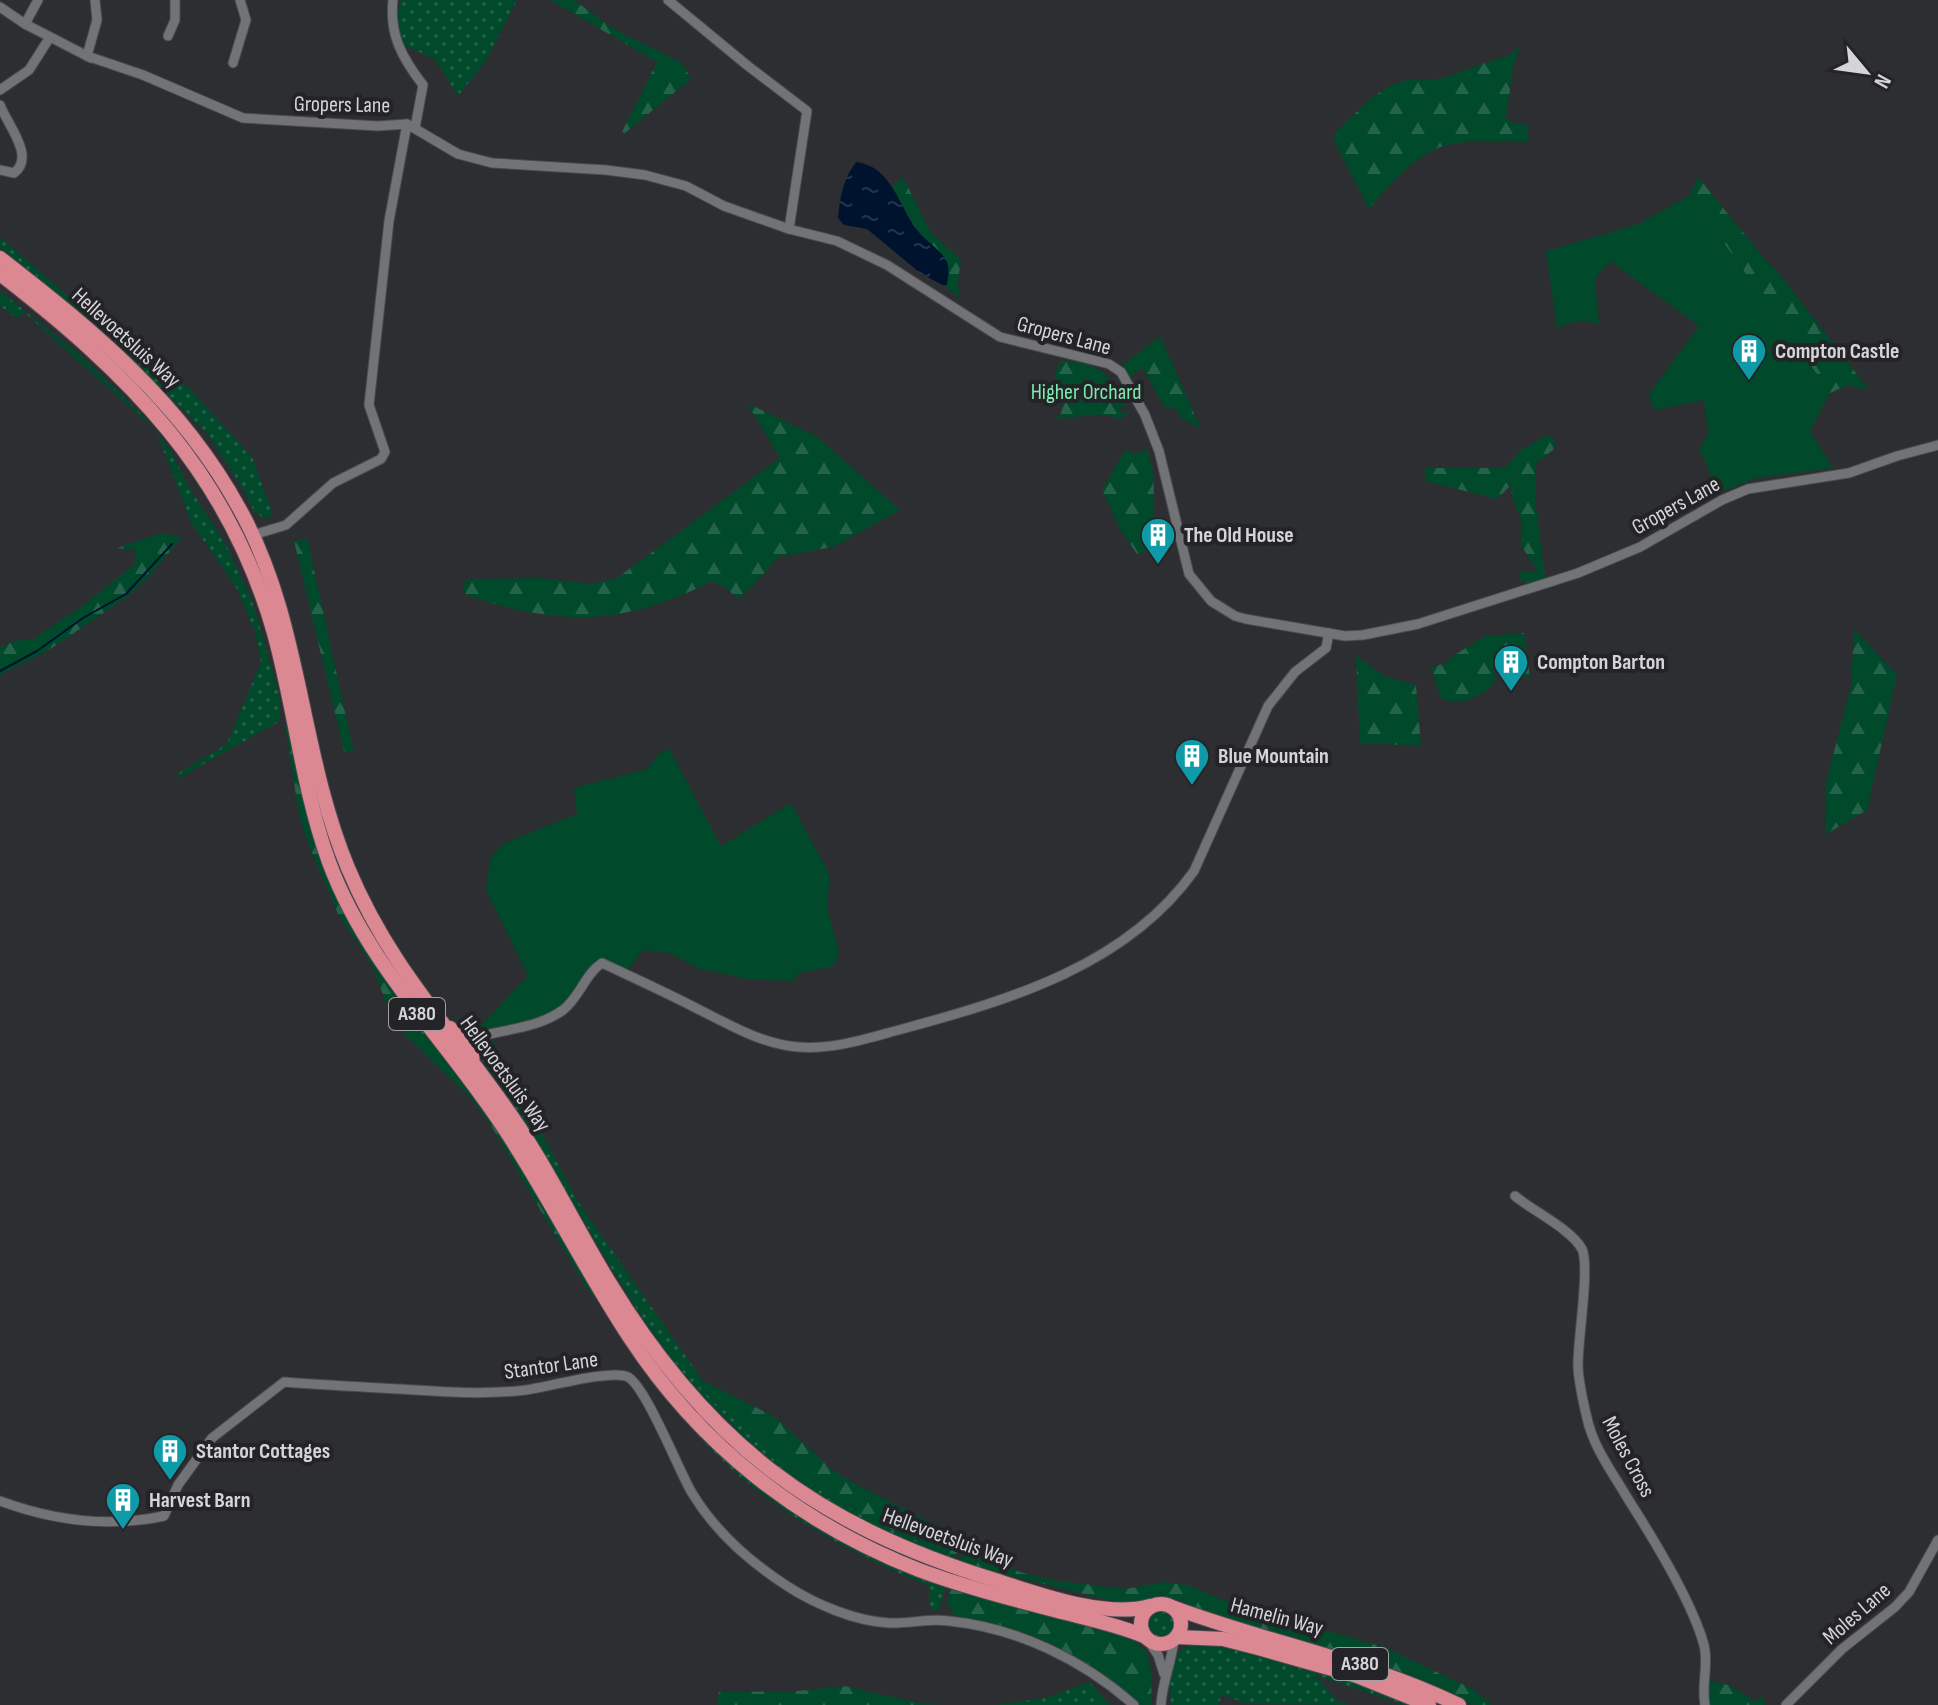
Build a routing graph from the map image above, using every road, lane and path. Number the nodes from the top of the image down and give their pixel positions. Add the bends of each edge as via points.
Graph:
1 (38, 0) edge
2 (95, 0) edge
3 (175, 0) edge
4 (240, 0) edge
5 (393, 0) edge
6 (668, 0) edge
7 (0, 7) edge
8 (25, 24) junction
9 (167, 30) dead end
10 (46, 35) junction
11 (87, 56) junction
12 (248, 61) dead end
13 (110, 64) dead end
14 (0, 90) edge
15 (0, 105) edge
16 (411, 126) junction
17 (0, 170) edge
18 (789, 229) junction
19 (0, 258) edge
20 (0, 274) edge
21 (1938, 445) edge
22 (253, 535) junction
23 (1329, 633) junction
24 (434, 1015) junction
25 (474, 1038) junction
26 (472, 1063) junction
27 (1515, 1196) dead end
28 (0, 1501) edge
29 (1938, 1540) edge
30 (1150, 1606) junction
31 (1172, 1607) junction
32 (1145, 1638) junction
33 (1175, 1638) junction
34 (1164, 1674) junction
35 (1134, 1705) edge
36 (1161, 1705) edge
37 (1429, 1705) edge
38 (1459, 1705) edge
39 (1705, 1705) edge
40 (1786, 1705) edge

1 - 8 street
2 - 11 street via 97,20
3 - 9 street via 175,20
4 - 12 street via 246,20 234,59
5 - 16 street via 398,45 423,85
6 - 18 street via 807,111
7 - 8 street
8 - 10 street
10 - 11 street
10 - 14 street via 29,70
11 - 13 street
11 - 16 street, Gropers Lane via 243,118
15 - 17 street via 23,159 14,173
16 - 18 street, Gropers Lane via 458,154 492,163 645,175 686,186
16 - 22 street via 389,221 369,405 385,452 333,483 286,525
18 - 23 street, Gropers Lane via 837,241 887,265 1000,337 1109,364 1121,372 1159,451 1189,574 1211,601 1235,616
19 - 22 highway, Hellevoetsluis Way / A380 via 156,392 211,460
20 - 32 highway, Hellevoetsluis Way / A380 via 136,392 217,497 265,603 314,815 355,921 394,984 497,1118 631,1340 690,1417 769,1489 871,1550 946,1579
21 - 23 street, Gropers Lane via 1849,473 1748,489 1606,563 1418,624 1355,636
22 - 24 highway, Hellevoetsluis Way / A380 via 284,620 319,778 346,864 382,939
23 - 25 street via 1326,648 1295,672 1268,706 1199,861 1177,894 1129,938 1094,960 1012,996 818,1048 748,1034 602,963 576,997 552,1016
24 - 25 highway via 459,1035
24 - 26 highway, Hellevoetsluis Way / A380
25 - 26 highway
26 - 30 highway, Hellevoetsluis Way / A380 via 526,1137 610,1284 655,1350 709,1416 759,1462 834,1513 930,1559 1109,1611
27 - 39 street, Moles Cross via 1581,1248 1586,1266 1578,1368 1587,1421 1704,1644
28 - 35 street, Stantor Lane via 86,1523 164,1516 178,1485 212,1438 284,1382 470,1393 618,1375 630,1378 642,1395 693,1494 714,1522 791,1589 875,1621 957,1621 1029,1640 1093,1673
29 - 40 street, Moles Lane via 1902,1599
30 - 31 highway
30 - 32 highway via 1141,1620
31 - 33 highway via 1181,1621
31 - 38 highway, Hamelin Way / A380 via 1336,1656
32 - 33 highway via 1160,1645
32 - 34 street
33 - 34 street
33 - 37 highway, Hamelin Way / A380 via 1223,1639 1250,1646 1357,1676
34 - 36 street

